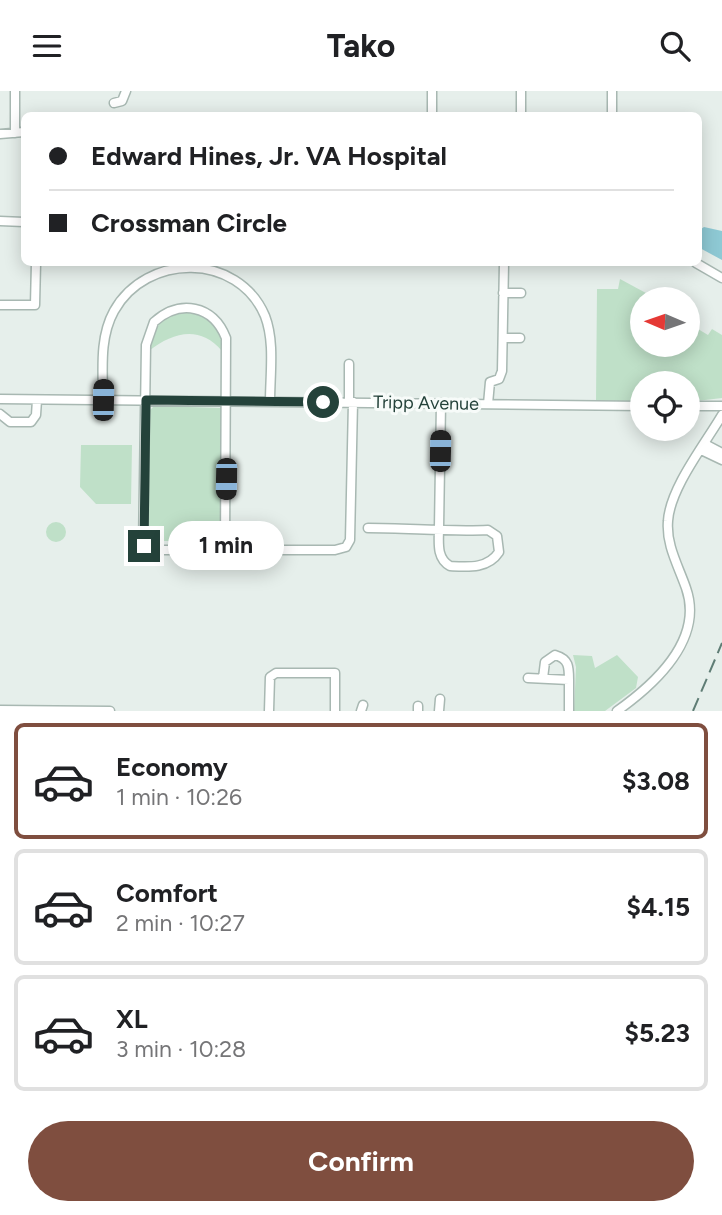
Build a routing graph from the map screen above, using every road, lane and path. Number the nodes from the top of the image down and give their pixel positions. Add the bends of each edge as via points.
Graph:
1 (15, 91) edge
2 (125, 91) edge
3 (432, 91) edge
4 (521, 91) edge
5 (612, 91) edge
6 (114, 103) dead end
7 (432, 112) edge
8 (521, 112) edge
9 (612, 112) edge
10 (21, 132) edge
11 (15, 133) junction
12 (0, 134) edge
13 (0, 222) edge
14 (21, 222) edge
15 (36, 266) edge
16 (504, 266) edge
17 (701, 266) edge
18 (722, 278) edge
19 (503, 293) junction
20 (521, 293) dead end
21 (0, 305) edge
22 (503, 338) junction
23 (520, 338) dead end
24 (349, 364) dead end
25 (0, 399) edge
26 (37, 400) junction
27 (103, 400) junction
28 (146, 400) junction
29 (227, 401) junction
30 (270, 401) junction
31 (351, 402) junction
32 (441, 404) junction
33 (490, 404) junction
34 (630, 405) edge
35 (700, 406) edge
36 (722, 406) edge
37 (0, 414) edge
38 (722, 415) edge
39 (703, 447) junction
40 (722, 453) edge
41 (722, 460) edge
42 (368, 528) dead end
43 (439, 528) junction
44 (225, 551) junction
45 (528, 678) dead end
46 (543, 678) junction
47 (569, 680) junction
48 (440, 699) dead end
49 (0, 710) edge
50 (110, 711) edge
51 (270, 711) edge
52 (335, 711) edge
53 (439, 711) edge
54 (569, 711) edge
55 (617, 711) edge

1 - 11 street
2 - 6 street via 122,101
3 - 7 street
4 - 8 street
5 - 9 street
10 - 11 street
11 - 12 street
13 - 14 street
15 - 21 street via 36,305
16 - 19 street
17 - 18 street
19 - 20 street
19 - 22 street
22 - 23 street
22 - 33 street via 502,374 493,382
24 - 31 street
25 - 26 street, Tripp Avenue
26 - 27 street, Tripp Avenue
26 - 37 street via 31,422 10,422
27 - 28 street, Tripp Avenue
27 - 30 street via 105,332 118,303 145,278 191,267 222,274 259,305 269,330
28 - 29 street, Tripp Avenue
28 - 29 street via 149,330 161,316 186,307 210,314 223,330
28 - 44 street via 143,550
29 - 30 street, Tripp Avenue
29 - 44 street
30 - 31 street, Tripp Avenue
31 - 32 street, Tripp Avenue
31 - 44 street via 350,540 346,547
32 - 33 street, Tripp Avenue
32 - 43 street
33 - 34 street, Tripp Avenue
35 - 36 street
38 - 39 street
39 - 40 street
39 - 41 street
39 - 55 street via 677,492 668,521 669,543 689,604 685,638 671,660
42 - 43 street
43 - 43 street via 440,557 450,566 479,566 495,557 500,546 497,536 488,530 463,533
45 - 46 street
46 - 47 street
46 - 47 street via 545,662 555,655 568,664
47 - 54 street
48 - 53 street
49 - 50 street
51 - 52 street via 270,677 276,673 335,673

